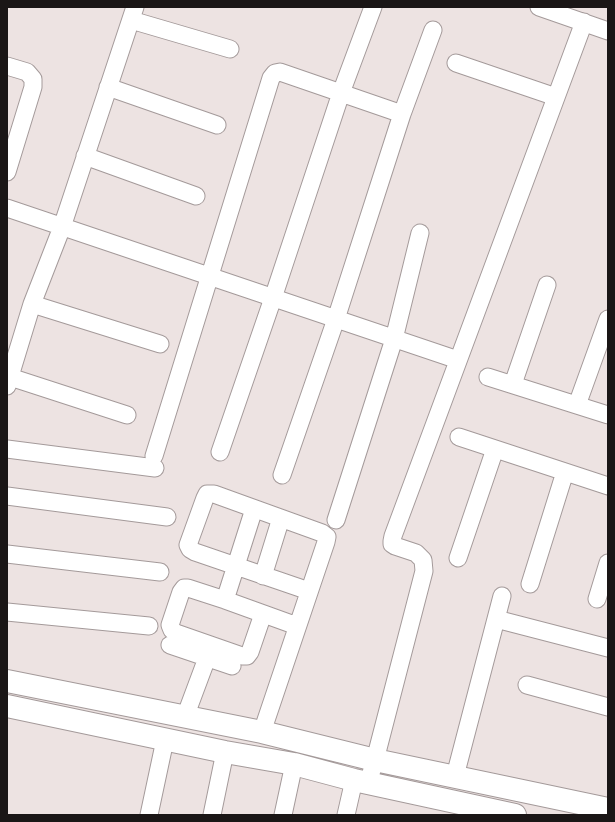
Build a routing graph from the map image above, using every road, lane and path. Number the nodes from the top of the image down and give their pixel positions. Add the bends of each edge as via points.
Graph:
1 (373, 7) edge
2 (539, 7) edge
3 (133, 13) edge
4 (584, 22) junction
5 (433, 30) dead end
6 (608, 31) edge
7 (230, 49) dead end
8 (456, 63) dead end
9 (7, 66) edge
10 (108, 87) junction
11 (341, 93) junction
12 (556, 97) junction
13 (402, 114) junction
14 (217, 125) dead end
15 (13, 137) edge
16 (85, 156) junction
17 (7, 172) edge
18 (196, 196) dead end
19 (7, 208) edge
20 (62, 227) junction
21 (420, 233) dead end
22 (210, 277) junction
23 (547, 285) dead end
24 (273, 298) junction
25 (32, 304) junction
26 (336, 319) junction
27 (608, 319) edge
28 (394, 339) junction
29 (160, 344) dead end
30 (458, 360) junction
31 (488, 377) dead end
32 (8, 381) edge
33 (513, 384) junction
34 (577, 405) junction
35 (608, 414) edge
36 (127, 415) dead end
37 (459, 438) dead end
38 (7, 449) edge
39 (495, 449) junction
40 (220, 452) dead end
41 (565, 472) junction
42 (282, 475) dead end
43 (608, 486) edge
44 (7, 496) edge
45 (254, 509) junction
46 (167, 517) dead end
47 (281, 518) junction
48 (336, 520) dead end
49 (7, 554) edge
50 (458, 558) dead end
51 (608, 562) edge
52 (236, 566) junction
53 (160, 572) dead end
54 (263, 576) junction
55 (530, 584) dead end
56 (309, 591) junction
57 (502, 596) dead end
58 (597, 599) dead end
59 (225, 600) junction
60 (7, 612) edge
61 (263, 614) junction
62 (496, 619) junction
63 (149, 626) dead end
64 (297, 626) junction
65 (170, 645) dead end
66 (608, 648) edge
67 (207, 658) junction
68 (232, 666) dead end
69 (7, 681) edge
70 (527, 685) dead end
71 (7, 706) edge
72 (608, 707) edge
73 (185, 717) junction
74 (262, 732) junction
75 (165, 740) junction
76 (225, 752) junction
77 (375, 760) junction
78 (294, 764) junction
79 (455, 776) junction
80 (361, 781) junction
81 (608, 809) edge
82 (494, 813) edge
83 (149, 815) edge
84 (212, 815) edge
85 (283, 815) edge
86 (346, 815) edge
87 (516, 815) edge

1 - 11 street
2 - 4 street
3 - 7 street
3 - 10 street
4 - 6 street
4 - 12 street
5 - 13 street
8 - 12 street
9 - 15 street via 27,72 33,79 33,87
10 - 14 street
10 - 16 street
11 - 13 street
11 - 22 street via 280,72 271,78
11 - 24 street
12 - 30 street
13 - 26 street
15 - 17 street
16 - 18 street
16 - 20 street
19 - 20 street
20 - 22 street
20 - 25 street
21 - 28 street
22 - 24 street
22 - 38 street via 155,462
23 - 33 street
24 - 26 street
24 - 40 street
25 - 29 street
25 - 32 street
26 - 28 street
26 - 42 street
27 - 34 street
28 - 30 street
28 - 48 street
30 - 77 street via 392,541 395,546 416,553 423,560 424,570
31 - 33 street
32 - 36 street
33 - 34 street
34 - 35 street
37 - 39 street
39 - 41 street
39 - 50 street
41 - 43 street
41 - 55 street
44 - 46 street
45 - 47 street
45 - 52 street
45 - 52 street via 214,494 207,494 188,545 195,552
47 - 54 street
47 - 56 street via 322,532 327,537
49 - 53 street
51 - 58 street
52 - 54 street
52 - 59 street
54 - 56 street
56 - 64 street
57 - 62 street
59 - 61 street
59 - 61 street via 184,588 180,592 170,625 172,630 247,656
60 - 63 street
61 - 64 street
62 - 66 street
62 - 79 street
64 - 74 street
65 - 67 street
67 - 68 street
67 - 73 street
69 - 73 street
70 - 72 street
71 - 75 street
73 - 74 street
74 - 77 street
75 - 76 street
75 - 83 street
76 - 78 street
76 - 84 street
77 - 79 street
77 - 80 street
78 - 80 street
78 - 85 street
79 - 81 street
80 - 82 street
80 - 86 street
82 - 87 street

